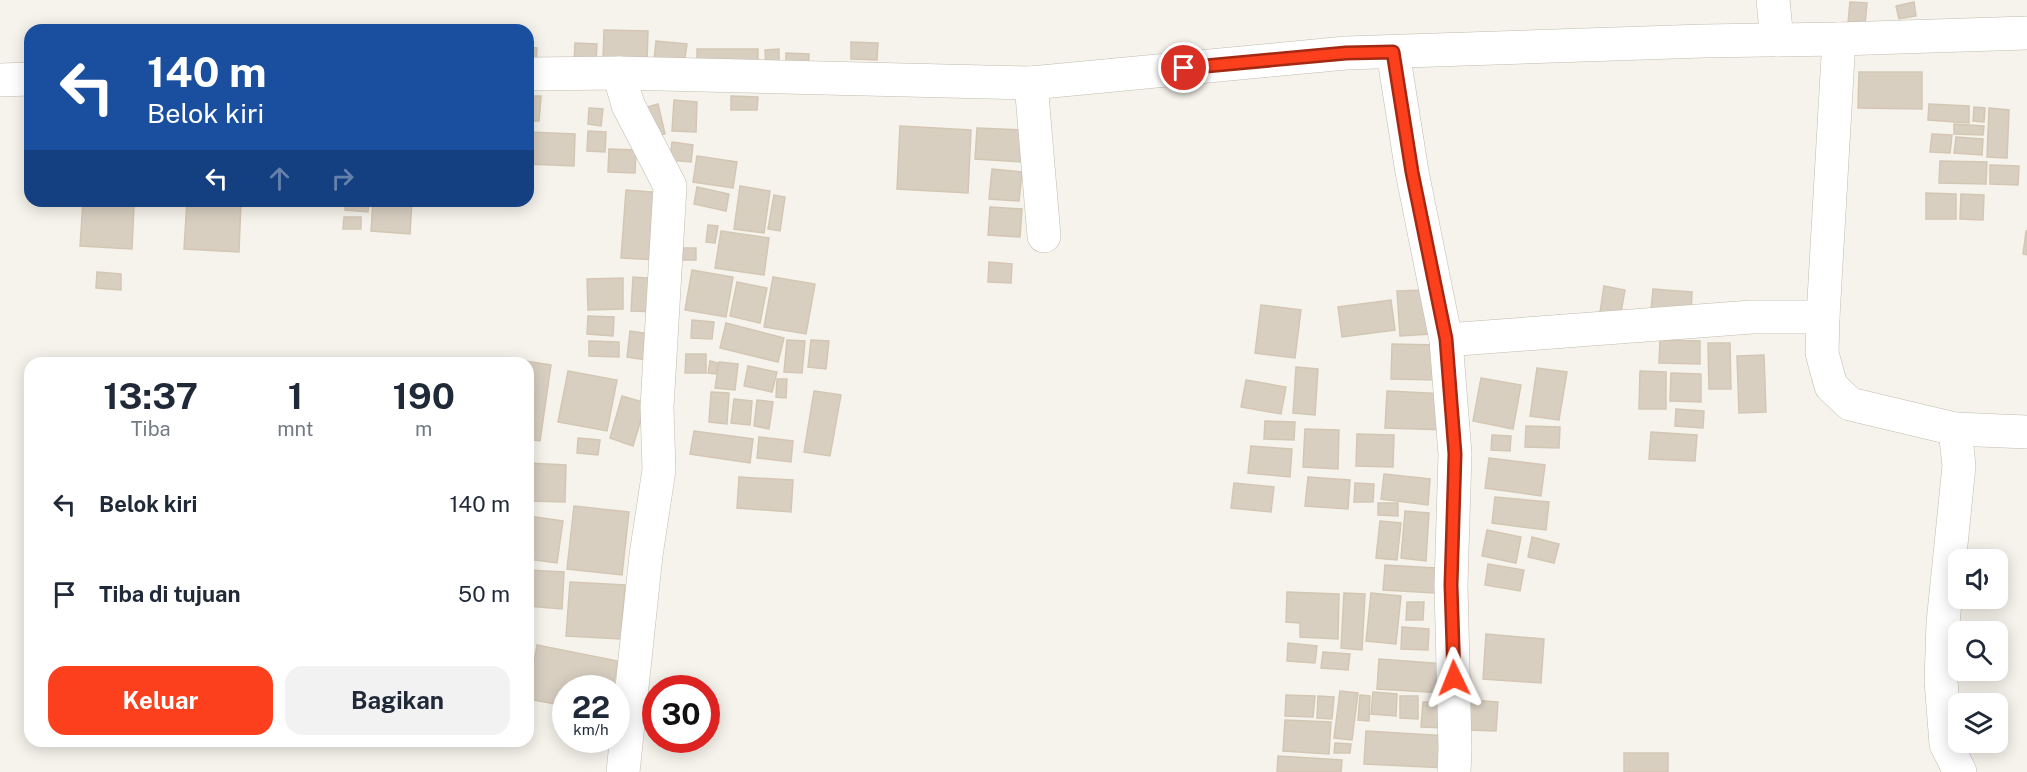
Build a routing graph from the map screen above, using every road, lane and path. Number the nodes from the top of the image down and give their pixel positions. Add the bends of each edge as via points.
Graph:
1 (1773, 0) edge
2 (2027, 33) edge
3 (1839, 39) junction
4 (1777, 40) junction
5 (1393, 52) junction
6 (619, 73) junction
7 (534, 74) edge
8 (24, 79) edge
9 (0, 80) edge
10 (1031, 83) junction
11 (1044, 236) dead end
12 (1823, 316) junction
13 (1446, 339) junction
14 (1955, 429) junction
15 (2027, 432) edge
16 (623, 772) edge
17 (1454, 772) edge
18 (1960, 772) edge

1 - 4 street
2 - 3 street
3 - 4 street
3 - 12 street
4 - 5 street
5 - 10 street via 1346,53
5 - 13 street via 1412,172
6 - 7 street
6 - 10 street
6 - 16 street via 628,105 670,186 659,354 659,470
8 - 9 street
10 - 11 street
12 - 13 street via 1752,317
12 - 14 street via 1822,353 1831,386 1850,404
13 - 17 street via 1455,454 1451,585
14 - 15 street
14 - 18 street via 1959,466 1941,681 1946,744

